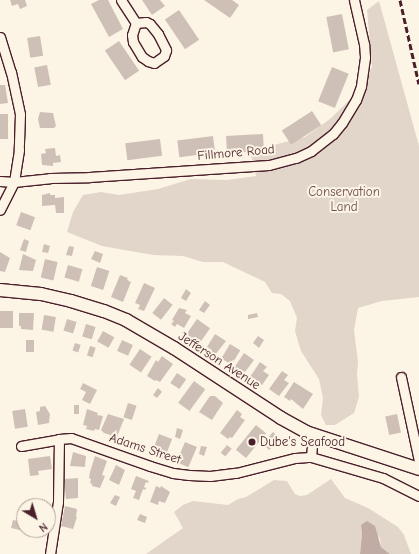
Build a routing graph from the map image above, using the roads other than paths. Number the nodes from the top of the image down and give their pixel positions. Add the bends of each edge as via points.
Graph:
1 (121, 0) edge
2 (354, 0) edge
3 (136, 23) junction
4 (0, 37) edge
5 (0, 181) edge
6 (14, 182) junction
7 (0, 210) edge
8 (0, 290) edge
9 (401, 377) dead end
10 (317, 435) junction
11 (59, 439) junction
12 (21, 446) dead end
13 (311, 457) junction
14 (419, 461) edge
15 (419, 469) edge
16 (419, 496) edge
17 (50, 554) edge

1 - 3 street
2 - 6 street, Fillmore Road via 364,44 361,86 342,123 333,134 311,151 269,165
3 - 3 street via 132,35 138,50 148,61 154,63 161,60 166,50 158,34 150,24
4 - 6 street via 20,114 19,150
5 - 6 street, Fillmore Road
6 - 7 street
8 - 10 main road, Jefferson Avenue via 40,294 71,301 126,320 281,418
9 - 14 street
10 - 13 street
10 - 15 main road, Jefferson Avenue
11 - 12 street, Adams Street
11 - 13 street, Adams Street via 71,438 150,466 190,475 236,473 295,458
11 - 17 street via 58,502
13 - 16 street via 383,478

